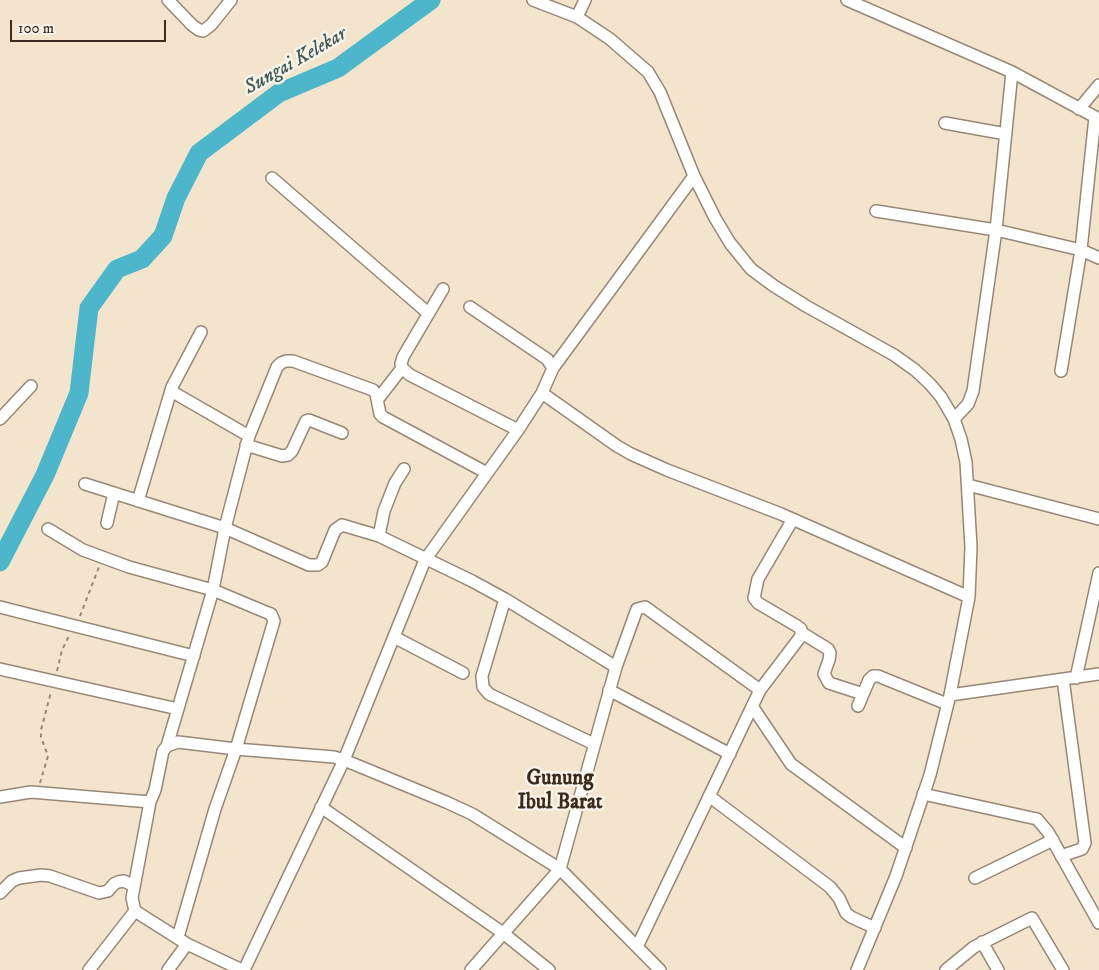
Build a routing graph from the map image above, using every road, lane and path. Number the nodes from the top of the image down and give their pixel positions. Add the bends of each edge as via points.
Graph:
1 (168, 0) edge
2 (231, 0) edge
3 (533, 0) edge
4 (585, 0) edge
5 (847, 0) edge
6 (577, 17) junction
7 (1012, 72) junction
8 (1099, 85) edge
9 (1079, 109) junction
10 (1097, 118) edge
11 (945, 123) dead end
12 (1006, 134) junction
13 (694, 176) junction
14 (272, 178) dead end
15 (876, 211) dead end
16 (996, 230) junction
17 (1081, 250) junction
18 (1099, 258) edge
19 (443, 290) dead end
20 (470, 307) dead end
21 (428, 313) junction
22 (201, 332) dead end
23 (402, 368) junction
24 (554, 368) junction
25 (1061, 371) dead end
26 (31, 386) dead end
27 (171, 391) junction
28 (542, 393) junction
29 (378, 399) junction
30 (0, 419) edge
31 (954, 419) junction
32 (518, 430) junction
33 (342, 432) dead end
34 (248, 440) junction
35 (404, 469) dead end
36 (487, 473) junction
37 (85, 484) dead end
38 (968, 485) junction
39 (114, 493) junction
40 (138, 501) junction
41 (793, 519) junction
42 (1099, 519) edge
43 (106, 523) dead end
44 (225, 528) junction
45 (48, 529) dead end
46 (379, 536) junction
47 (425, 560) junction
48 (1099, 573) edge
49 (213, 590) junction
50 (969, 597) junction
51 (505, 599) junction
52 (0, 607) edge
53 (802, 633) junction
54 (394, 637) junction
55 (194, 656) junction
56 (616, 668) junction
57 (0, 669) edge
58 (463, 673) dead end
59 (1099, 674) edge
60 (1076, 678) junction
61 (1064, 679) junction
62 (609, 690) junction
63 (760, 690) junction
64 (863, 694) junction
65 (948, 699) junction
66 (752, 706) junction
67 (858, 706) dead end
68 (178, 709) junction
69 (594, 744) junction
70 (167, 746) junction
71 (236, 749) junction
72 (730, 754) junction
73 (344, 760) junction
74 (923, 794) junction
75 (709, 796) junction
76 (0, 798) edge
77 (150, 802) junction
78 (321, 807) junction
79 (1053, 840) junction
80 (906, 848) junction
81 (1061, 856) junction
82 (560, 869) junction
83 (975, 878) dead end
84 (134, 886) junction
85 (0, 893) edge
86 (135, 911) junction
87 (1099, 923) edge
88 (875, 928) junction
89 (503, 933) junction
90 (182, 940) junction
91 (982, 942) junction
92 (637, 947) junction
93 (89, 970) edge
94 (168, 970) edge
95 (243, 970) edge
96 (471, 970) edge
97 (549, 970) edge
98 (660, 970) edge
99 (857, 970) edge
100 (946, 970) edge
101 (998, 970) edge
102 (1063, 970) edge

1 - 2 street via 192,25 203,31
3 - 6 street
4 - 6 street
5 - 7 street
6 - 13 street via 610,39 648,72 660,92
7 - 9 street
7 - 12 street
8 - 9 street
9 - 10 street
10 - 17 street
11 - 12 street
12 - 16 street
13 - 24 street
13 - 31 street via 714,218 751,269 798,301 908,365 930,384
14 - 21 street
15 - 16 street
16 - 17 street
16 - 31 street via 974,391 968,404
17 - 18 street
17 - 25 street
19 - 21 street
20 - 24 street via 547,359
21 - 23 street via 403,357
22 - 27 street
23 - 29 street
23 - 32 street
24 - 28 street
26 - 30 street
27 - 34 street
27 - 40 street
28 - 32 street
28 - 41 street via 631,454
29 - 34 street via 373,390 286,361 277,366
29 - 36 street via 378,410 383,417
31 - 38 street via 961,439
32 - 36 street
33 - 34 street via 306,421 292,451 282,456
34 - 44 street
35 - 46 street via 384,511
36 - 47 street
37 - 39 street
38 - 42 street
38 - 50 street
39 - 40 street
39 - 43 street
40 - 44 street
41 - 50 street
41 - 53 street via 758,579 754,598 797,626
44 - 46 street via 314,566 322,562 338,527 346,526
44 - 49 street
45 - 49 street via 103,558
46 - 47 street
47 - 51 street via 472,580
47 - 54 street
48 - 60 street
49 - 55 street
49 - 71 street via 271,614 274,620
50 - 65 street
51 - 56 street
51 - 69 street via 482,676 483,687 489,694
52 - 55 street
53 - 63 street
53 - 64 street via 828,649 830,660 824,674 829,683
54 - 58 street
54 - 73 street
55 - 68 street
56 - 62 street
56 - 63 street via 635,613 645,607
57 - 68 street
59 - 60 street
60 - 61 street
61 - 65 street
61 - 81 street via 1085,844 1082,849
62 - 69 street
62 - 72 street
63 - 66 street
64 - 65 street via 869,680 878,676
64 - 67 street
65 - 74 street
66 - 72 street
66 - 80 street via 791,764
68 - 70 street
69 - 82 street
70 - 71 street via 178,742
70 - 77 street
71 - 73 street
71 - 90 street via 215,809
72 - 75 street
73 - 78 street
73 - 82 street via 472,814
74 - 79 street via 1036,819
74 - 80 street
75 - 88 street via 830,887 851,917
75 - 92 street
76 - 77 street via 44,793
77 - 84 street
78 - 89 street
78 - 95 street
79 - 81 street
79 - 83 street
80 - 88 street
81 - 87 street
82 - 89 street
82 - 92 street
84 - 85 street via 118,882 108,891 99,893 42,875 12,881
84 - 86 street
86 - 90 street
86 - 93 street
88 - 99 street
89 - 96 street
89 - 97 street
90 - 94 street
90 - 95 street
91 - 100 street
91 - 101 street
91 - 102 street via 1032,918
92 - 98 street

